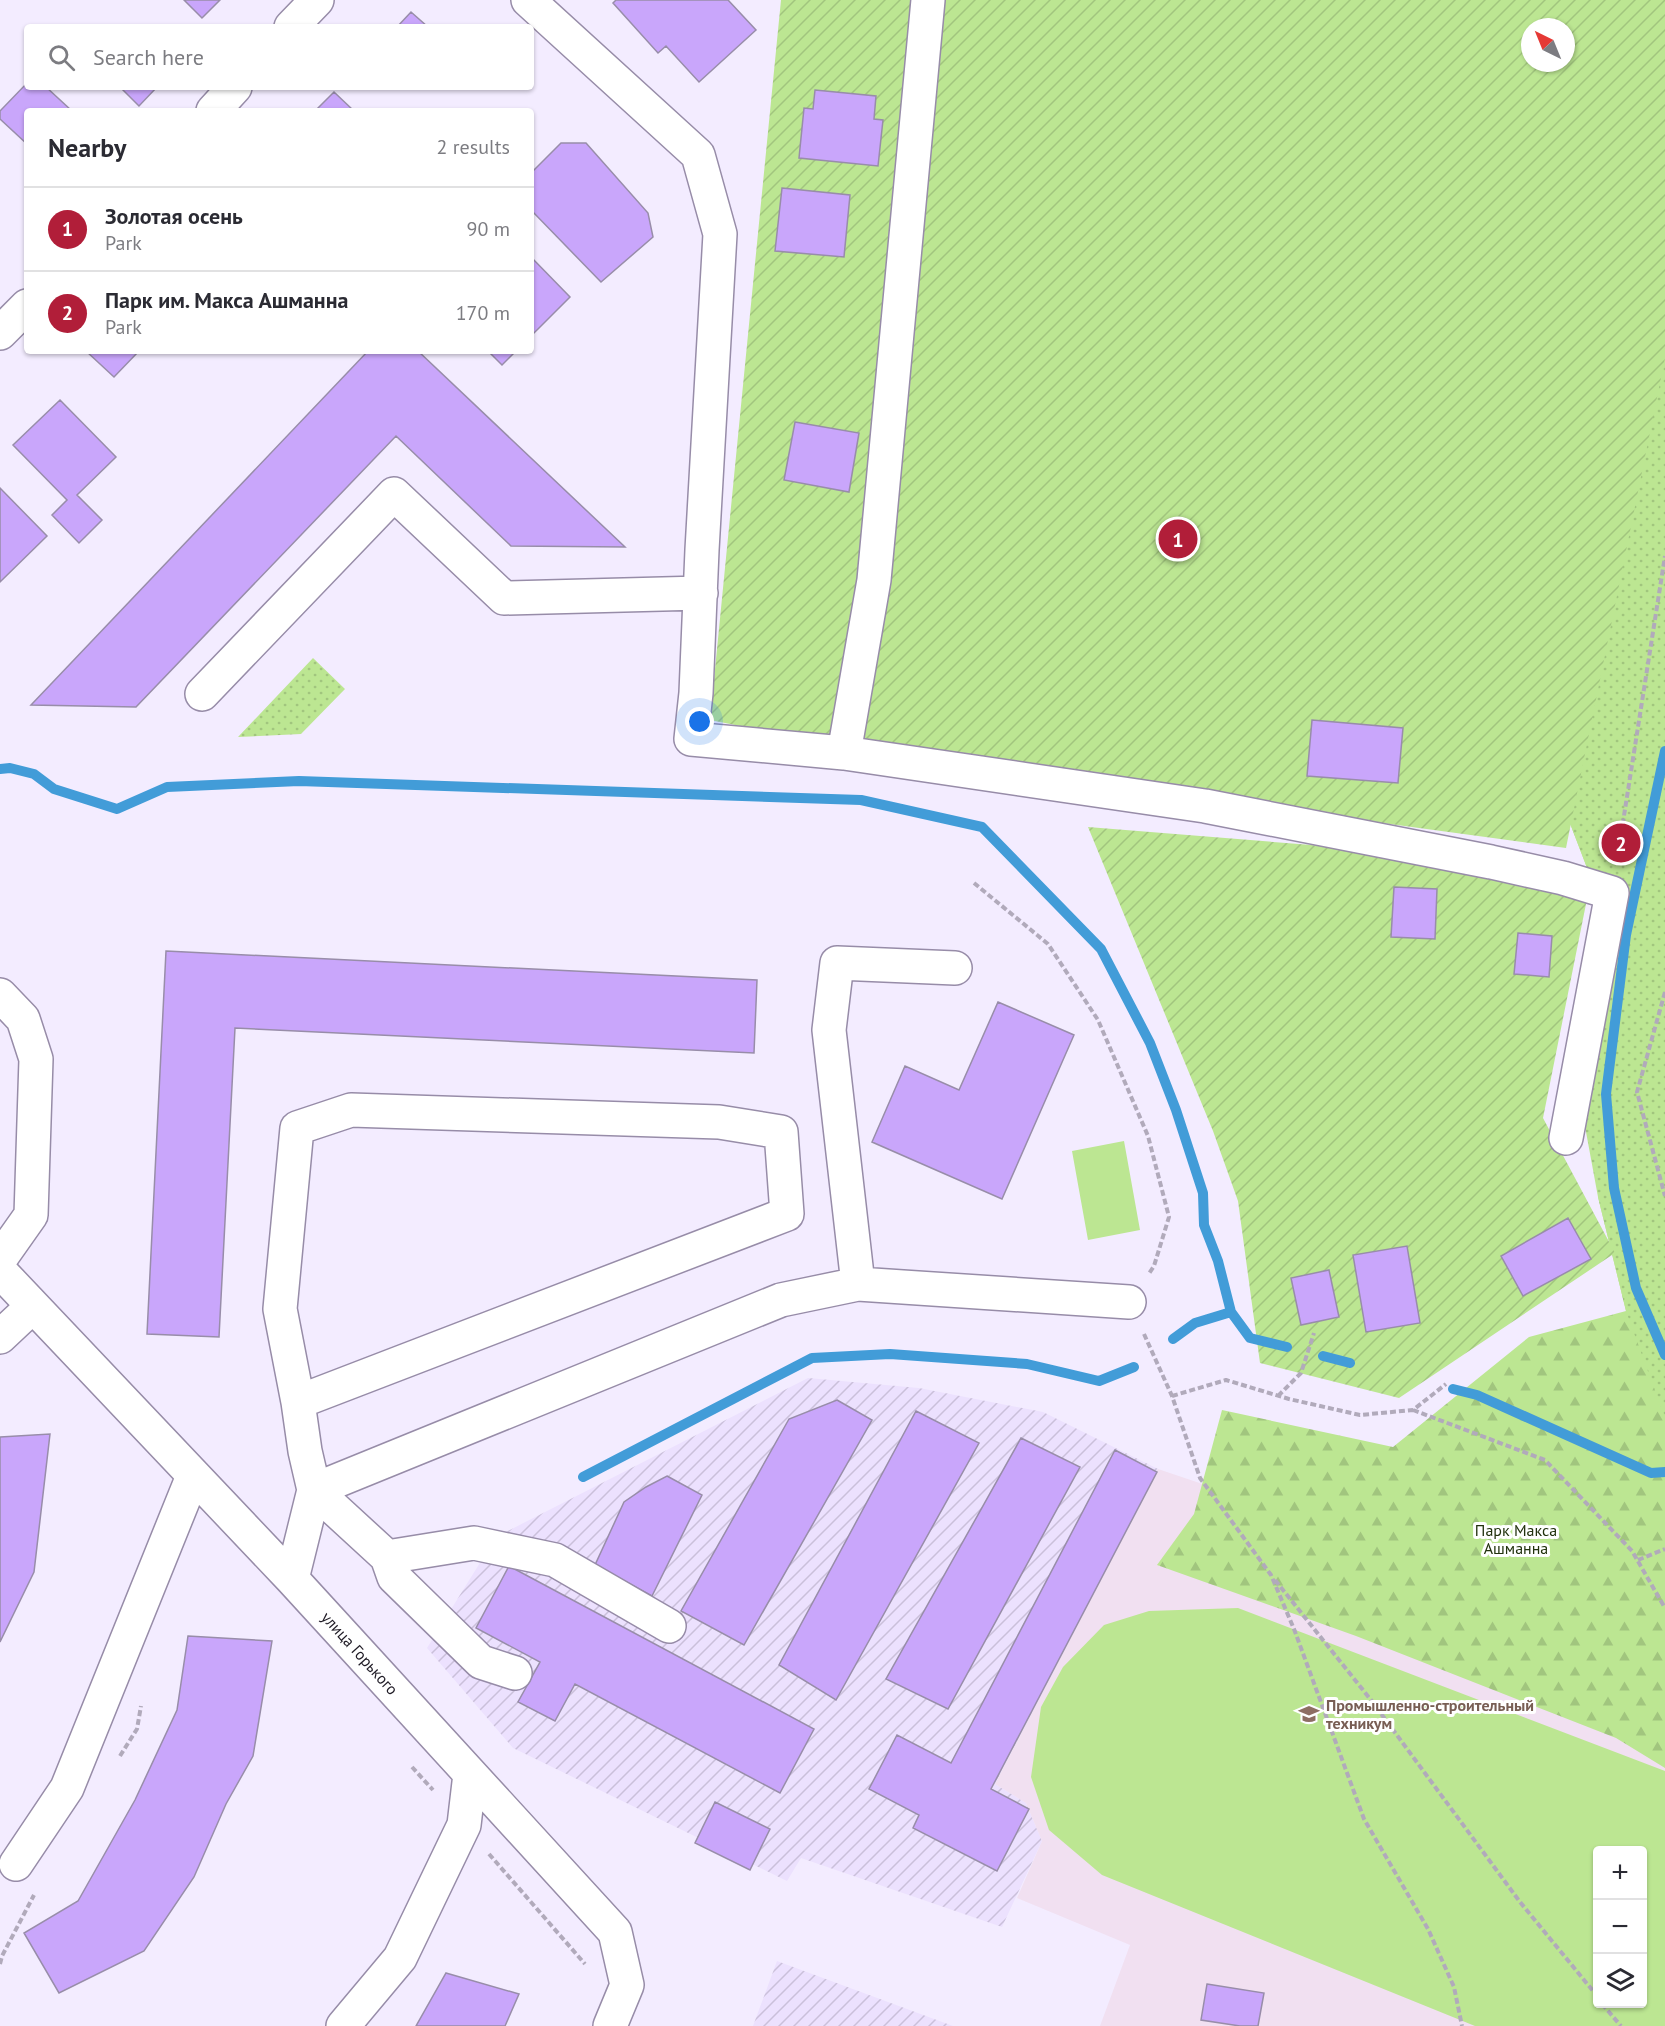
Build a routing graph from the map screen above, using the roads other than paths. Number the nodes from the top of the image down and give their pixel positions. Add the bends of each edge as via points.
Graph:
1 (317, 0) edge
2 (528, 0) edge
3 (928, 0) edge
4 (294, 24) edge
5 (232, 90) edge
6 (216, 108) edge
7 (24, 309) edge
8 (0, 333) edge
9 (700, 593) junction
10 (202, 694) dead end
11 (843, 753) junction
12 (955, 968) dead end
13 (0, 995) edge
14 (1566, 1138) dead end
15 (0, 1259) edge
16 (0, 1271) edge
17 (858, 1284) junction
18 (1129, 1302) road end
19 (33, 1306) junction
20 (0, 1337) edge
21 (298, 1402) junction
22 (194, 1476) junction
23 (314, 1490) junction
24 (387, 1557) junction
25 (292, 1579) junction
26 (669, 1626) dead end
27 (515, 1673) dead end
28 (470, 1774) junction
29 (16, 1864) dead end
30 (343, 2026) edge
31 (610, 2026) edge

1 - 4 street
2 - 9 street via 698,155 720,234
3 - 11 street via 874,580
5 - 6 street
7 - 8 street
9 - 10 street via 504,598 394,494
9 - 11 street via 691,739
11 - 14 street via 1205,806 1491,862 1612,893
12 - 17 street via 837,963 829,1030
13 - 15 street via 23,1019 36,1059 31,1215
16 - 19 street, улица Горького
17 - 18 street
17 - 23 street via 781,1300
19 - 20 street
19 - 22 street, улица Горького
21 - 21 street via 788,1214 781,1131 719,1122 351,1110 297,1128 280,1309
21 - 23 street
22 - 25 street, улица Горького
22 - 29 street via 68,1788
23 - 24 street
23 - 25 street
24 - 26 street via 474,1543 555,1560
24 - 27 street via 394,1577 481,1662
25 - 28 street, улица Горького
28 - 30 street via 464,1825 400,1958
28 - 31 street, улица Горького via 615,1932 627,1985

